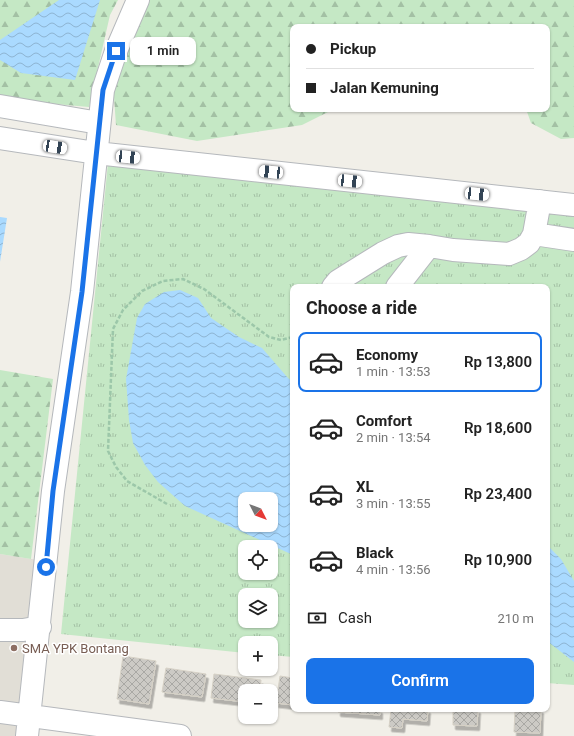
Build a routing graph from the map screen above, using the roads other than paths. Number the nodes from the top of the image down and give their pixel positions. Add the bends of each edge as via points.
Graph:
1 (138, 0) edge
2 (0, 106) edge
3 (99, 123) junction
4 (0, 138) edge
5 (96, 153) junction
6 (540, 201) junction
7 (574, 205) edge
8 (534, 234) junction
9 (574, 240) edge
10 (429, 246) junction
11 (336, 284) edge
12 (399, 284) edge
13 (40, 627) junction
14 (0, 630) edge
15 (0, 712) edge
16 (28, 726) edge
17 (180, 736) edge

1 - 3 street via 103,90
2 - 3 street
3 - 5 street
4 - 5 street
5 - 6 street
5 - 13 street via 82,292 53,491
6 - 7 street
6 - 8 street
8 - 9 street
8 - 10 street via 529,243 509,254
10 - 11 street via 398,246
10 - 12 street
13 - 14 street
13 - 16 street
15 - 16 street
16 - 17 street

